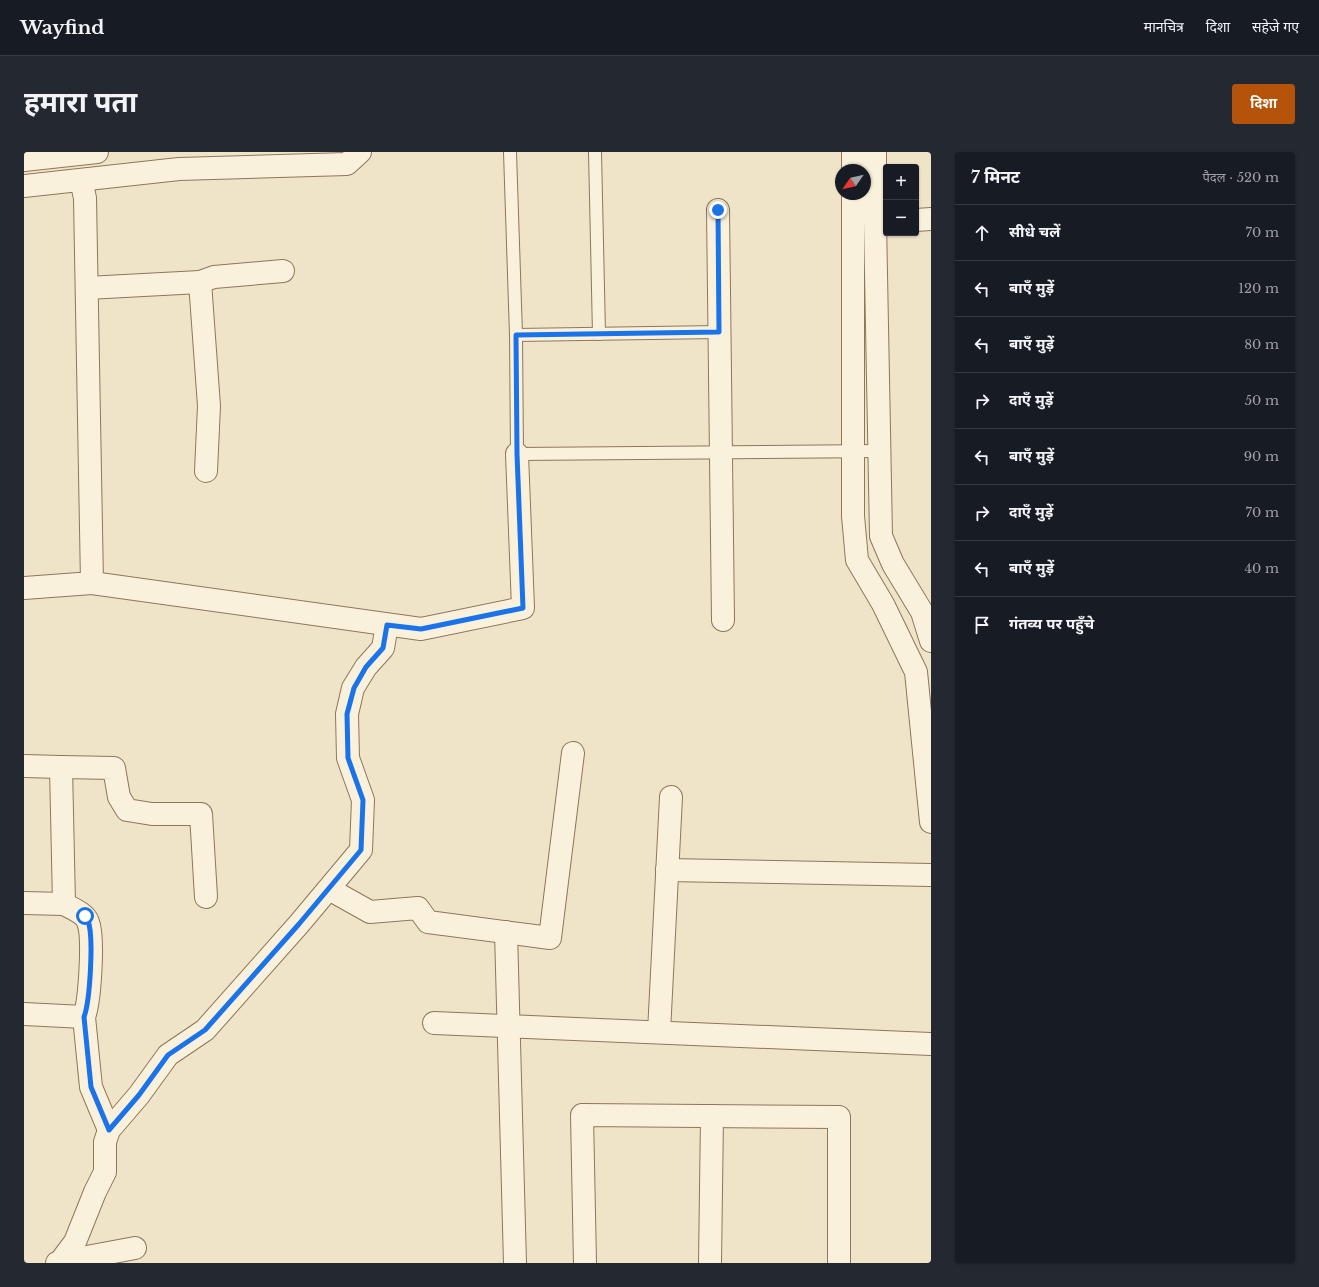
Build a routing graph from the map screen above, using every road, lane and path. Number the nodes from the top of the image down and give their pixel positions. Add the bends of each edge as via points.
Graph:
1 (97, 152) edge
2 (360, 152) edge
3 (510, 152) edge
4 (595, 152) edge
5 (853, 152) edge
6 (875, 152) edge
7 (24, 160) edge
8 (853, 164) edge
9 (81, 180) junction
10 (24, 186) edge
11 (853, 200) edge
12 (718, 210) dead end
13 (931, 219) edge
14 (919, 220) edge
15 (880, 221) edge
16 (283, 272) dead end
17 (200, 282) junction
18 (87, 288) junction
19 (719, 332) junction
20 (599, 334) junction
21 (516, 335) junction
22 (879, 451) junction
23 (720, 452) junction
24 (853, 452) junction
25 (517, 454) junction
26 (206, 470) dead end
27 (92, 583) junction
28 (24, 588) edge
29 (723, 620) dead end
30 (387, 625) junction
31 (931, 641) edge
32 (573, 753) dead end
33 (24, 766) edge
34 (61, 767) junction
35 (671, 797) dead end
36 (931, 822) edge
37 (667, 870) junction
38 (931, 875) edge
39 (329, 889) junction
40 (206, 897) dead end
41 (24, 903) edge
42 (64, 904) junction
43 (506, 932) junction
44 (24, 1014) edge
45 (84, 1017) junction
46 (434, 1023) dead end
47 (509, 1025) junction
48 (659, 1032) junction
49 (931, 1044) edge
50 (712, 1116) junction
51 (109, 1130) junction
52 (134, 1248) dead end
53 (59, 1262) edge
54 (515, 1263) edge
55 (585, 1263) edge
56 (710, 1263) edge
57 (839, 1263) edge

1 - 7 street
2 - 9 street via 347,164 179,169
3 - 21 lane
4 - 20 lane
5 - 8 street
6 - 15 street
9 - 10 street
9 - 18 street via 85,198
11 - 24 street
12 - 19 street
13 - 14 street
15 - 22 street
16 - 17 street via 214,276
17 - 18 street
17 - 26 street via 209,406
18 - 27 street
19 - 20 lane
19 - 23 street
20 - 21 lane
21 - 25 lane
22 - 24 lane
22 - 31 street via 881,536 892,564 922,612
23 - 24 lane
23 - 25 lane
23 - 29 street
24 - 36 street via 853,516 857,560 883,604 916,672
25 - 30 street via 523,608 421,629
27 - 28 street
27 - 30 street
30 - 39 street via 383,648 366,667 354,688 347,714 348,758 363,800 361,850
32 - 43 street via 550,938
33 - 34 street
34 - 40 street via 114,768 119,796 127,810 152,814 201,814
34 - 42 street
35 - 37 street
37 - 38 street
37 - 48 street
39 - 43 street via 370,912 418,908 428,922
39 - 51 street via 205,1030 168,1055
41 - 42 street
42 - 45 street via 85,916 88,922 91,977
43 - 47 street
44 - 45 street
45 - 51 street via 91,1087
46 - 47 street
47 - 48 street
47 - 54 street
48 - 49 street
50 - 55 street via 582,1115
50 - 56 street
50 - 57 street via 839,1117
51 - 53 street via 105,1172 75,1242
52 - 53 street

